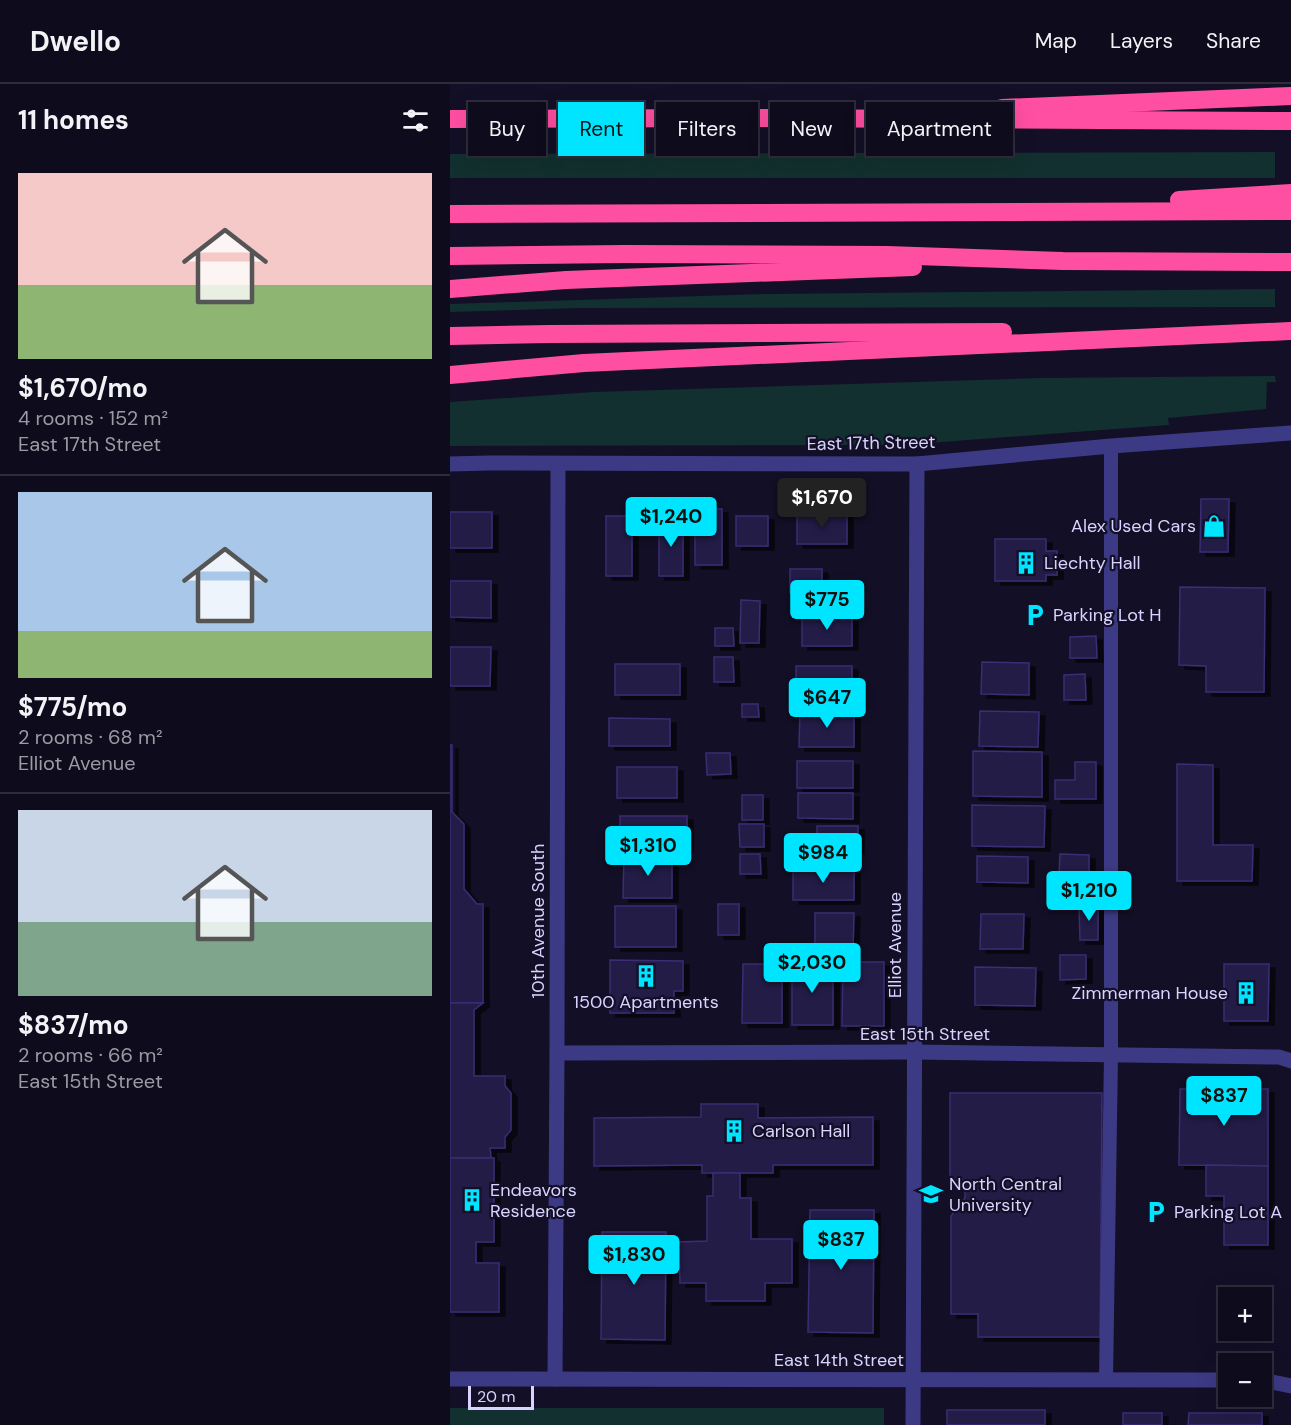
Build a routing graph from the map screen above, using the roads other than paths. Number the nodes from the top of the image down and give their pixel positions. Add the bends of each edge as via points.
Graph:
1 (1291, 96) edge
2 (656, 118) edge
3 (758, 118) edge
4 (758, 118) edge
5 (450, 119) edge
6 (1291, 121) edge
7 (1291, 193) edge
8 (1291, 211) edge
9 (1006, 213) junction
10 (450, 214) edge
11 (450, 256) edge
12 (1063, 261) junction
13 (1291, 262) edge
14 (450, 289) edge
15 (1291, 331) edge
16 (450, 336) edge
17 (450, 375) edge
18 (1291, 433) edge
19 (1111, 446) junction
20 (450, 464) edge
21 (558, 464) junction
22 (917, 464) junction
23 (558, 1053) junction
24 (914, 1053) junction
25 (1111, 1055) junction
26 (1291, 1061) edge
27 (450, 1379) edge
28 (555, 1379) junction
29 (913, 1380) junction
30 (1106, 1380) junction
31 (1218, 1380) edge
32 (1272, 1382) edge
33 (1291, 1386) edge
34 (913, 1425) edge

1 - 3 highway
2 - 5 highway
4 - 6 highway
7 - 9 highway
8 - 9 highway
9 - 10 highway
11 - 12 highway via 887,255
12 - 13 highway
12 - 14 highway via 566,280
15 - 16 highway
15 - 17 highway via 595,362
18 - 19 street, East 17th Street
19 - 22 street, East 17th Street
19 - 25 lane
20 - 21 street, East 17th Street
21 - 22 street, East 17th Street
21 - 23 street, 10th Avenue South
22 - 24 street, Elliot Avenue
23 - 24 street, East 15th Street
23 - 28 street, 10th Avenue South
24 - 25 street, East 15th Street
24 - 29 street, Elliot Avenue
25 - 26 street, East 15th Street via 1279,1057
25 - 30 lane
27 - 28 street, East 14th Street
28 - 29 street, East 14th Street
29 - 30 street, East 14th Street
29 - 34 street, Elliot Avenue
30 - 31 street, East 14th Street
32 - 33 street

